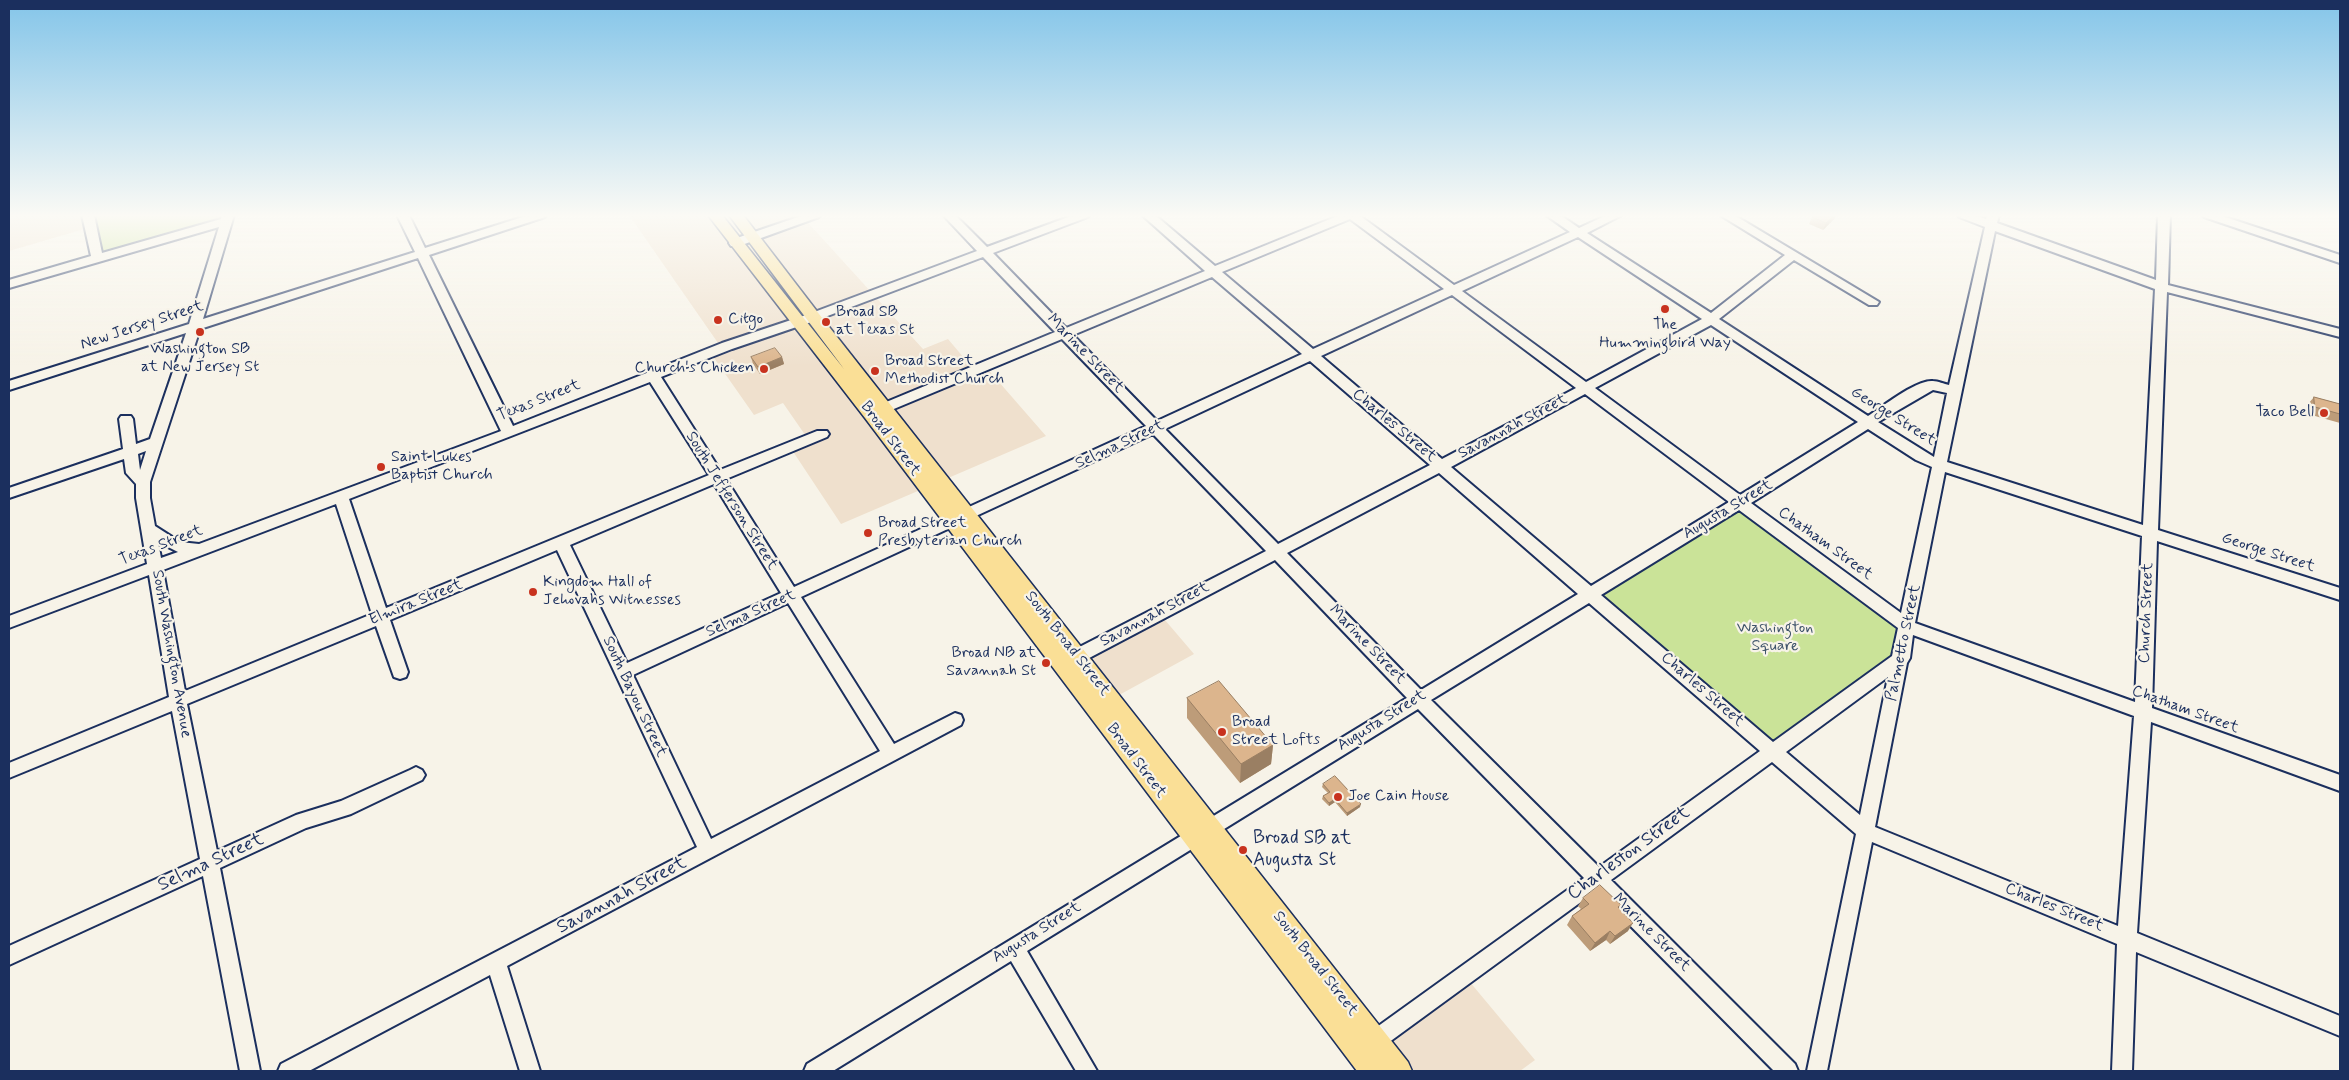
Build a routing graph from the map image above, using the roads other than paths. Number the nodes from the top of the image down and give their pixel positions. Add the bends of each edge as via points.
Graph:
1 (72, 265) edge
2 (213, 265) edge
3 (373, 265) edge
4 (428, 265) edge
5 (760, 265) edge
6 (949, 265) edge
7 (998, 265) edge
8 (1206, 265) edge
9 (1230, 265) edge
10 (1419, 265) edge
11 (1508, 265) edge
12 (1630, 265) edge
13 (1780, 265) edge
14 (1811, 265) edge
15 (1981, 265) edge
16 (2109, 265) edge
17 (2163, 265) edge
18 (1214, 272) junction
19 (9, 284) edge
20 (2162, 286) junction
21 (1453, 291) junction
22 (1873, 302) dead end
23 (806, 319) junction
24 (1712, 319) junction
25 (196, 321) junction
26 (2340, 333) edge
27 (1064, 334) junction
28 (106, 349) junction
29 (1312, 356) junction
30 (9, 375) edge
31 (653, 375) junction
32 (9, 386) edge
33 (1586, 388) junction
34 (1954, 391) junction
35 (878, 411) junction
36 (126, 419) dead end
37 (1868, 422) junction
38 (1157, 428) junction
39 (509, 433) junction
40 (822, 434) dead end
41 (157, 442) junction
42 (131, 450) junction
43 (1940, 465) junction
44 (1441, 466) junction
45 (717, 478) junction
46 (144, 482) junction
47 (9, 493) edge
48 (341, 497) junction
49 (1739, 503) junction
50 (960, 519) junction
51 (149, 529) junction
52 (2150, 533) junction
53 (561, 542) junction
54 (205, 549) junction
55 (1276, 551) junction
56 (156, 567) junction
57 (1591, 594) junction
58 (2340, 594) edge
59 (790, 597) junction
60 (381, 617) junction
61 (9, 622) edge
62 (1908, 627) junction
63 (1902, 658) junction
64 (1070, 660) junction
65 (400, 672) dead end
66 (622, 673) junction
67 (1419, 698) junction
68 (178, 700) junction
69 (2143, 713) junction
70 (955, 720) dead end
71 (1772, 750) junction
72 (891, 754) junction
73 (9, 771) edge
74 (416, 775) dead end
75 (2340, 783) edge
76 (1864, 831) junction
77 (1201, 832) junction
78 (708, 851) junction
79 (210, 863) junction
80 (1596, 878) junction
81 (2127, 938) junction
82 (1014, 948) junction
83 (9, 956) edge
84 (496, 963) junction
85 (2340, 1026) edge
86 (1369, 1055) edge
87 (250, 1071) edge
88 (288, 1071) edge
89 (530, 1071) edge
90 (814, 1071) edge
91 (1087, 1071) edge
92 (1399, 1071) edge
93 (1788, 1071) edge
94 (1817, 1071) edge
95 (2122, 1071) edge

1 - 19 street
2 - 25 street, South Washington Avenue
3 - 25 street, New Jersey Street
4 - 39 street
5 - 23 main road, Broad Street via 786,308
6 - 23 street, Texas Street
7 - 27 street, Marine Street
8 - 18 street, Charles Street
9 - 18 street
10 - 21 street, Chatham Street
11 - 21 street, Selma Street
12 - 24 street, George Street
13 - 24 street, Savannah Street
14 - 22 street
15 - 34 street, Palmetto Street
16 - 20 street
17 - 20 street, Church Street
18 - 27 street
18 - 29 street, Charles Street
20 - 26 street
20 - 52 street, Church Street
21 - 29 street, Selma Street
21 - 33 street, Chatham Street
23 - 31 street, Texas Street
23 - 35 main road, Broad Street
24 - 33 street, Savannah Street
24 - 37 street, George Street
25 - 28 street, New Jersey Street
25 - 41 street, South Washington Avenue
27 - 35 street
27 - 38 street, Marine Street
28 - 30 street, New Jersey Street
28 - 32 street, New Jersey Street
29 - 38 street, Selma Street
29 - 44 street, Charles Street
31 - 39 street, Texas Street
31 - 45 street, South Jefferson Street
33 - 44 street, Savannah Street
33 - 49 street, Chatham Street
34 - 37 street, Augusta Street via 1932,385
34 - 43 street, Palmetto Street
35 - 50 main road, Broad Street
36 - 42 street
37 - 43 street, George Street via 1921,457
37 - 49 street, Augusta Street
38 - 50 street, Selma Street
38 - 55 street, Marine Street
39 - 48 street, Texas Street
40 - 45 street, Elmira Street
41 - 42 street
41 - 46 street, South Washington Avenue
42 - 46 street via 133,473
42 - 47 street
43 - 52 street, George Street
43 - 62 street, Palmetto Street
44 - 55 street, Savannah Street
44 - 57 street, Charles Street
45 - 53 street, Elmira Street
45 - 59 street, South Jefferson Street
46 - 51 street, South Washington Avenue via 143,498
48 - 54 street, Texas Street
48 - 60 street
49 - 57 street, Augusta Street
49 - 62 street, Chatham Street
50 - 59 street, Selma Street
50 - 64 main road, Broad Street
51 - 54 street via 180,549
51 - 56 street, South Washington Avenue
52 - 58 street, George Street
52 - 69 street, Church Street
53 - 60 street, Elmira Street
53 - 66 street, South Bayou Street
54 - 56 street, Texas Street
55 - 64 street, Savannah Street
55 - 67 street, Marine Street
56 - 61 street, Texas Street
56 - 68 street, South Washington Avenue
57 - 67 street, Augusta Street
57 - 71 street, Charles Street
59 - 66 street, Selma Street
59 - 72 street, South Jefferson Street
60 - 65 street
60 - 68 street, Elmira Street
62 - 63 street, Palmetto Street
62 - 69 street, Chatham Street
63 - 71 street, Charleston Street
63 - 76 street, Palmetto Street
64 - 77 main road, Broad Street
66 - 78 street, South Bayou Street
67 - 77 street, Augusta Street
67 - 80 street, Marine Street
68 - 73 street, Elmira Street
68 - 79 street, South Washington Avenue
69 - 75 street, Chatham Street
69 - 81 street, Church Street
70 - 72 street, Savannah Street
71 - 76 street, Charles Street
71 - 80 street, Charleston Street
72 - 78 street, Savannah Street
74 - 79 street, Selma Street
76 - 81 street, Charles Street
76 - 94 street, Palmetto Street
77 - 82 street, Augusta Street
77 - 86 main road, Broad Street
78 - 84 street, Savannah Street
79 - 83 street, Selma Street
79 - 87 street, South Washington Avenue
80 - 86 street, Charleston Street via 1383,1037
80 - 93 street, Marine Street
81 - 85 street, Charles Street
81 - 95 street, Church Street
82 - 90 street, Augusta Street
82 - 91 street
84 - 88 street, Savannah Street
84 - 89 street
86 - 92 main road

